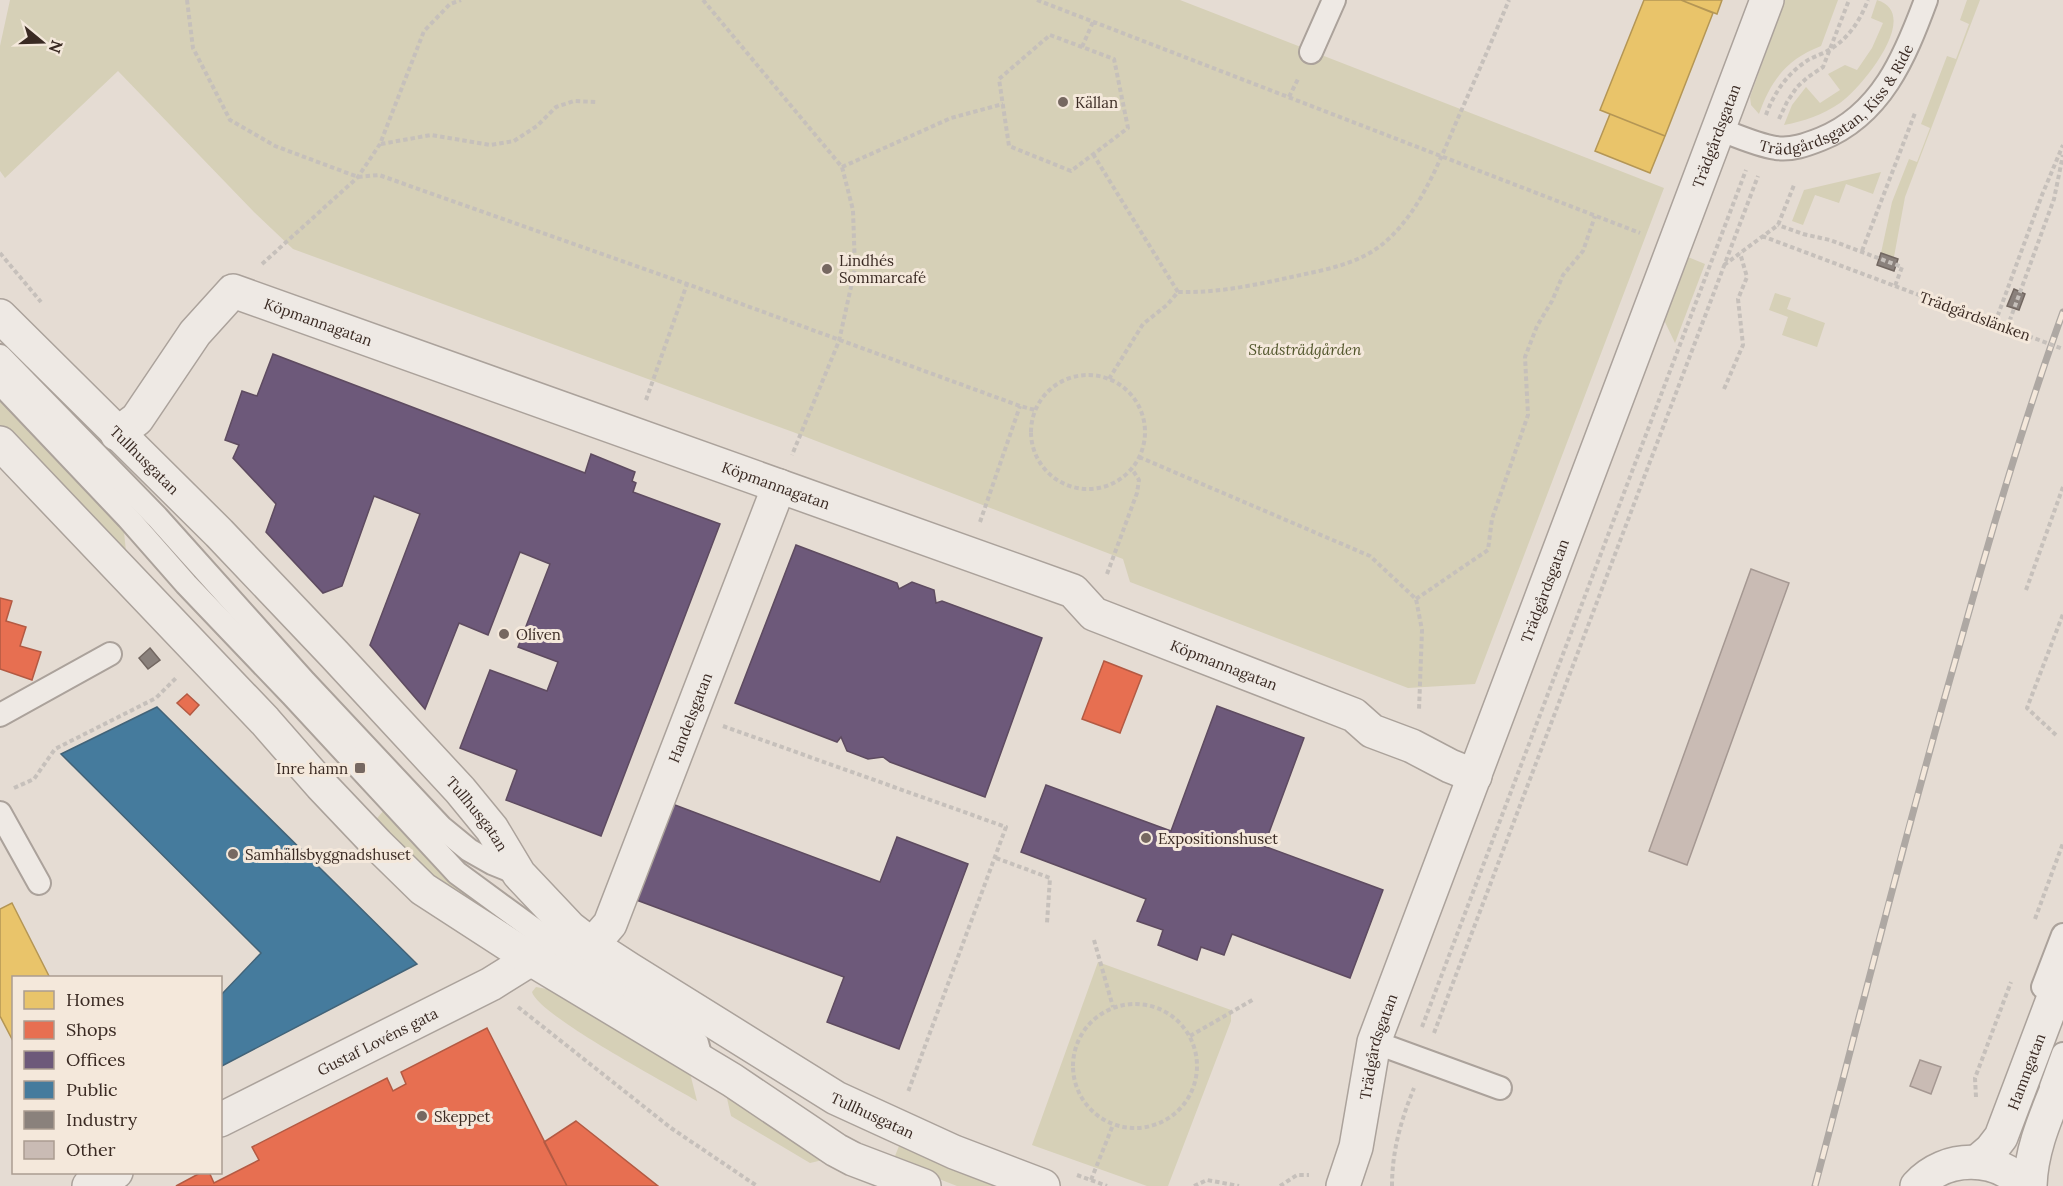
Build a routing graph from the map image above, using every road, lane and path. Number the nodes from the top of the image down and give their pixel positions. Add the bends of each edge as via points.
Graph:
1 (188, 0) edge
2 (462, 0) edge
3 (703, 0) edge
4 (1037, 0) edge
5 (1334, 0) edge
6 (1509, 0) edge
7 (1767, 0) edge
8 (1850, 0) edge
9 (1868, 0) edge
10 (1922, 1) edge
11 (1093, 22) junction
12 (1082, 47) junction
13 (1829, 50) junction
14 (1311, 52) dead end
15 (596, 102) dead end
16 (1003, 104) junction
17 (1915, 112) dead end
18 (1766, 118) dead end
19 (1778, 123) dead end
20 (1719, 129) junction
21 (380, 144) junction
22 (2063, 145) edge
23 (1093, 154) junction
24 (2063, 155) edge
25 (1440, 156) junction
26 (1762, 165) dead end
27 (1748, 166) dead end
28 (842, 167) junction
29 (358, 177) junction
30 (1794, 185) dead end
31 (1595, 216) junction
32 (1778, 225) junction
33 (1642, 234) dead end
34 (1762, 236) junction
35 (1862, 251) junction
36 (1740, 253) junction
37 (1724, 265) junction
38 (687, 284) junction
39 (1895, 286) junction
40 (233, 291) junction
41 (1178, 292) junction
42 (0, 316) edge
43 (1995, 323) junction
44 (2007, 328) junction
45 (839, 341) junction
46 (2063, 349) edge
47 (0, 356) edge
48 (1109, 379) junction
49 (0, 383) edge
50 (1724, 389) dead end
51 (1020, 406) junction
52 (1035, 410) junction
53 (117, 434) junction
54 (634, 435) junction
55 (0, 443) edge
56 (1139, 457) junction
57 (1132, 469) junction
58 (161, 478) junction
59 (779, 486) junction
60 (2063, 487) edge
61 (158, 518) junction
62 (969, 554) junction
63 (2026, 590) dead end
64 (1416, 599) junction
65 (1094, 614) junction
66 (2063, 614) edge
67 (110, 654) dead end
68 (178, 676) dead end
69 (690, 714) junction
70 (0, 716) edge
71 (2056, 735) dead end
72 (1412, 746) junction
73 (1474, 776) junction
74 (9, 790) dead end
75 (0, 813) edge
76 (996, 858) junction
77 (519, 874) junction
78 (39, 883) dead end
79 (1047, 923) dead end
80 (2063, 935) edge
81 (1094, 940) dead end
82 (592, 945) junction
83 (531, 959) junction
84 (2063, 973) edge
85 (1254, 999) dead end
86 (516, 1005) dead end
87 (1113, 1007) junction
88 (1190, 1036) junction
89 (1374, 1042) junction
90 (2063, 1054) edge
91 (1418, 1058) junction
92 (702, 1062) junction
93 (2063, 1074) edge
94 (1500, 1088) dead end
95 (906, 1098) dead end
96 (2012, 1107) junction
97 (222, 1119) edge
98 (1113, 1125) junction
99 (2036, 1146) junction
100 (1977, 1162) junction
101 (114, 1174) edge
102 (1308, 1175) dead end
103 (1091, 1180) dead end
104 (89, 1186) edge
105 (758, 1186) edge
106 (924, 1186) edge
107 (1043, 1186) edge
108 (1194, 1186) edge
109 (1239, 1186) edge
110 (1280, 1186) edge
111 (1343, 1186) edge
112 (1392, 1186) edge
113 (1917, 1186) edge
114 (2025, 1186) edge
115 (2030, 1186) edge

1 - 29 path via 193,48 230,120 275,146
2 - 21 path via 450,4 424,31
3 - 28 path
4 - 11 path
5 - 14 lane
6 - 25 path
7 - 20 street, Trädgårdsgatan
8 - 13 path
9 - 13 path via 1852,31
10 - 20 lane, Trädgårdsgatan, Kiss & Ride via 1914,32 1891,79 1856,119 1842,128 1793,148 1769,147
11 - 12 path
11 - 25 path
12 - 16 path via 1050,35 999,79
12 - 23 path via 1114,59 1128,128
13 - 18 path via 1804,62 1789,76
13 - 19 path via 1823,68 1792,93
15 - 21 path via 574,101 556,107 514,141 490,145 431,135
16 - 23 path via 1009,146 1071,171
16 - 28 path via 951,118
17 - 35 path
20 - 73 street, Trädgårdsgatan
21 - 29 path
22 - 43 path
23 - 41 path
24 - 44 path via 2054,199
25 - 31 path
25 - 41 path via 1425,192 1403,222 1367,255 1341,265 1249,286
26 - 37 path
27 - 91 path
28 - 45 path via 853,210 855,269
29 - 38 path via 379,175
29 - 40 path
30 - 32 path
31 - 33 path
31 - 64 path via 1583,252 1563,275 1525,357 1528,415 1492,519 1488,550
32 - 34 path
32 - 35 path
34 - 36 path
34 - 39 path, Trädgårdslänken
35 - 39 path via 1902,267
36 - 37 path
36 - 50 path via 1747,277 1738,299 1743,345
37 - 91 path
38 - 45 path
38 - 54 path
39 - 43 path, Trädgårdslänken, bridge
40 - 53 street via 195,333 137,418
40 - 54 street, Köpmannagatan
41 - 48 path via 1143,324
42 - 53 street, Tullhusgatan
43 - 44 path, Trädgårdslänken, bridge
44 - 46 path, Trädgårdslänken, bridge
45 - 51 path
45 - 59 path
47 - 61 lane
48 - 52 path via 1075,376 1058,383
48 - 56 path via 1137,403 1144,421 1145,439
49 - 92 lane via 457,873 565,952 677,1023 697,1043
51 - 52 path
51 - 62 path
52 - 57 path via 1032,445 1050,474 1065,484 1082,489 1100,488 1116,482
53 - 58 street, Tullhusgatan
54 - 59 street, Köpmannagatan
55 - 83 street via 423,889
56 - 57 path
56 - 64 path via 1370,556
57 - 65 path via 1139,480 1137,493
58 - 61 lane
58 - 77 street, Tullhusgatan via 219,533 460,790 492,829
59 - 62 street, Köpmannagatan
59 - 69 street, Handelsgatan
60 - 63 path
61 - 77 lane via 441,827 469,850
62 - 65 street, Köpmannagatan via 1073,591
64 - 72 path via 1422,630 1419,712
65 - 72 street, Köpmannagatan via 1354,715 1372,731
66 - 71 path via 2027,708
67 - 70 lane
68 - 74 path via 156,698 55,749 34,779
69 - 76 path via 1006,827
69 - 82 street, Handelsgatan via 610,924
72 - 73 street, Köpmannagatan
73 - 89 street, Trädgårdsgatan
75 - 78 lane
76 - 79 path via 1050,878
76 - 95 path
77 - 82 street, Tullhusgatan via 570,928
80 - 96 lane via 2008,1081
81 - 87 path
82 - 107 street, Tullhusgatan via 836,1098 954,1152
83 - 92 street
83 - 97 street, Gustaf Lovéns gata via 491,984
84 - 96 street, Hamngatan
85 - 88 path
86 - 105 path via 671,1128
87 - 88 path via 1131,1003 1165,1011
87 - 98 path via 1094,1018 1080,1035 1073,1055 1072,1077 1080,1097 1094,1114
88 - 98 path via 1197,1057 1196,1079 1189,1099 1174,1115 1155,1126 1134,1129
89 - 91 lane
89 - 111 street, Trädgårdsgatan via 1356,1147
90 - 99 lane via 2044,1105
91 - 94 lane
91 - 112 path via 1395,1148
92 - 106 street via 836,1150
93 - 99 street
96 - 100 street, Hamngatan via 2001,1137
98 - 103 path
99 - 115 street
100 - 113 street via 1937,1170
100 - 114 street via 2005,1170
101 - 104 street
102 - 110 path via 1297,1175
108 - 109 path via 1207,1180

